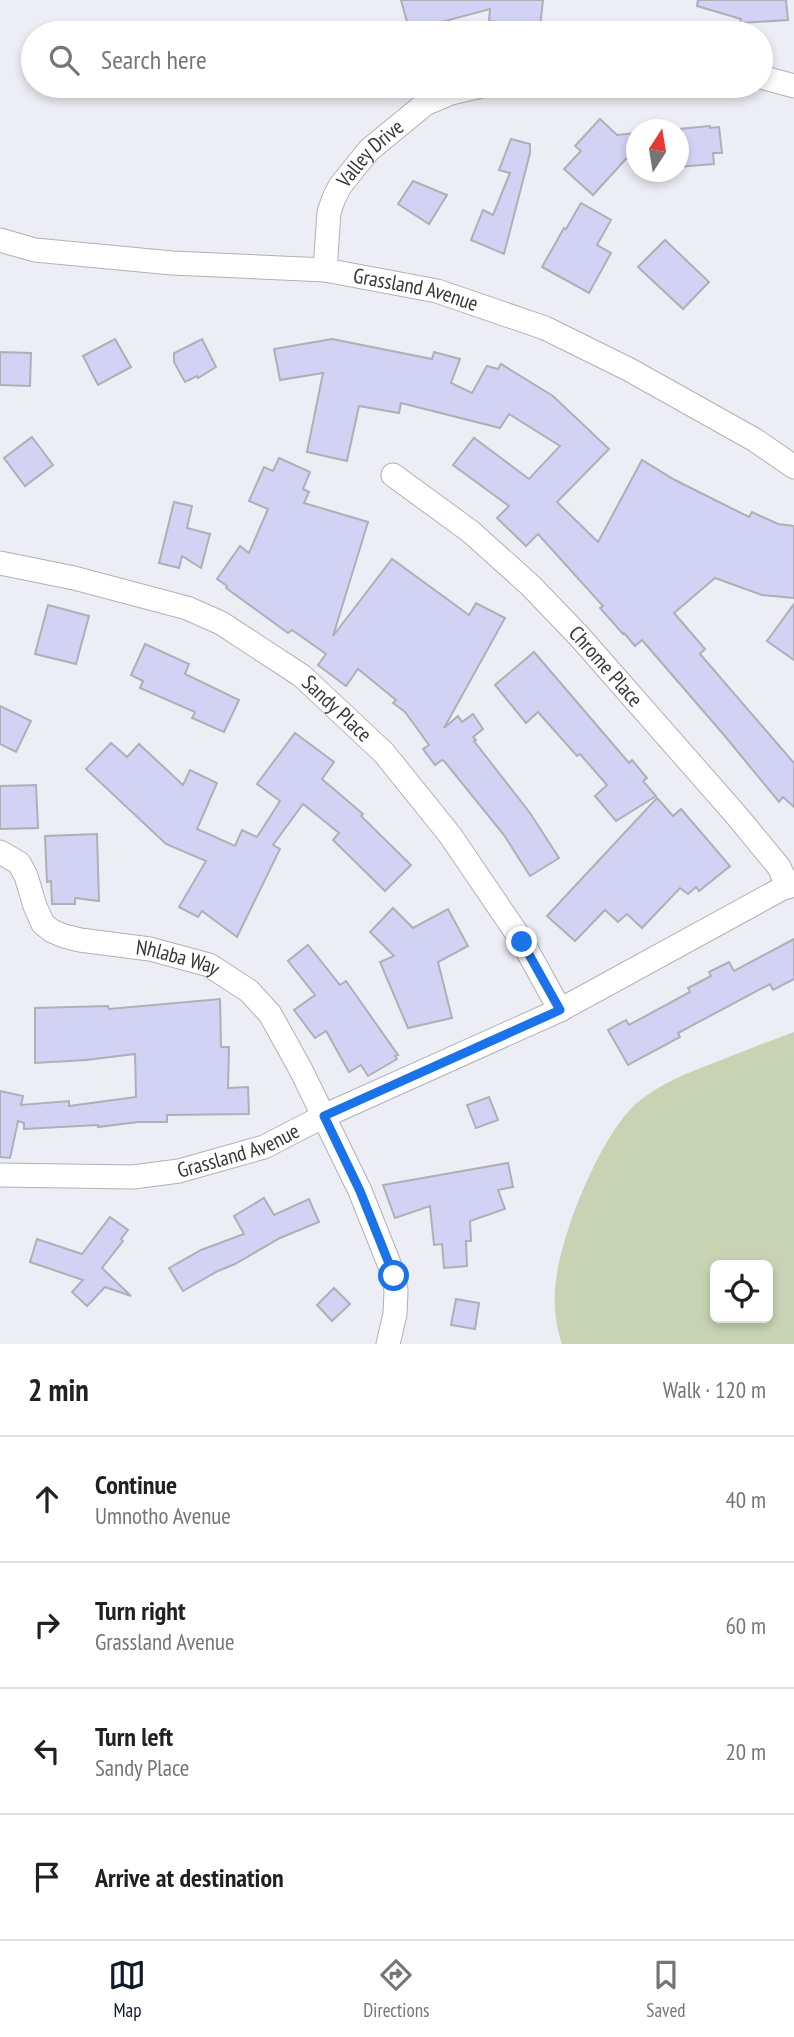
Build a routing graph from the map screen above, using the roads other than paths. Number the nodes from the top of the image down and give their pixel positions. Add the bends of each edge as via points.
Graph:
1 (773, 80) edge
2 (794, 86) edge
3 (439, 98) edge
4 (0, 240) edge
5 (325, 270) junction
6 (794, 467) edge
7 (393, 475) dead end
8 (0, 563) edge
9 (0, 852) edge
10 (791, 884) edge
11 (560, 1010) junction
12 (324, 1116) junction
13 (0, 1175) edge
14 (388, 1344) edge

1 - 2 street
3 - 5 street, Valley Drive via 425,104 369,150 341,186 330,212
4 - 5 street, Grassland Avenue via 35,250 172,263
5 - 6 street, Grassland Avenue via 437,291 545,328 630,370
7 - 10 street, Chrome Place via 471,533 531,586 737,816
8 - 11 street, Sandy Place via 187,608 221,623 302,676 384,753 450,835 522,942
9 - 12 street, Nhlaba Way via 19,863 43,924 52,931 209,965 249,991 270,1014
10 - 11 street, Grassland Avenue
11 - 12 street, Grassland Avenue
12 - 13 street, Grassland Avenue via 264,1147 179,1171 133,1177
12 - 14 street via 394,1276 395,1314

